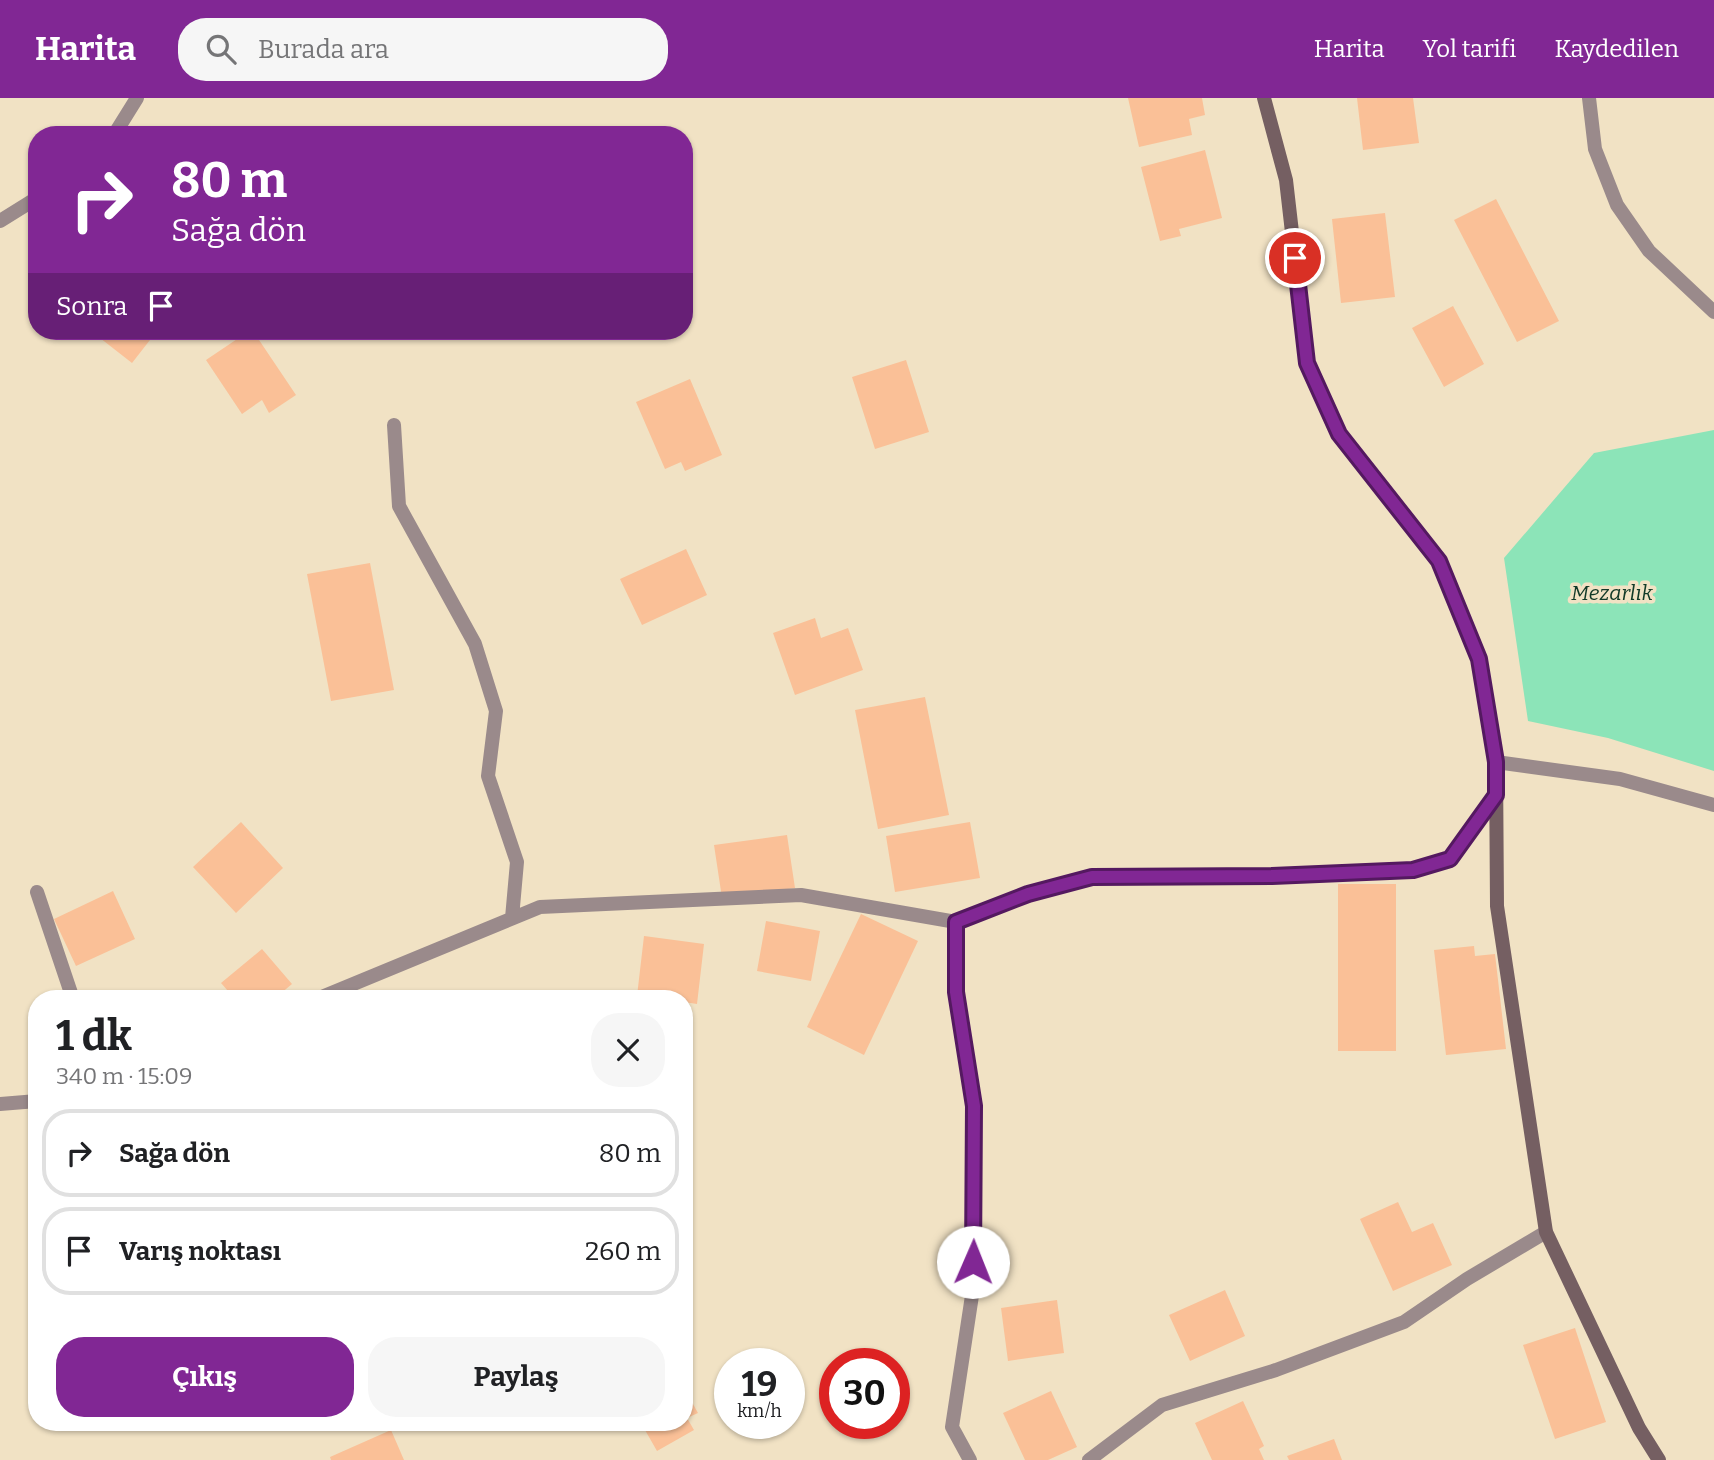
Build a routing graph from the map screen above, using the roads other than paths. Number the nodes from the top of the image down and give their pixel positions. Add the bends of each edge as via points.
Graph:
1 (137, 98) edge
2 (1264, 98) edge
3 (1589, 98) edge
4 (120, 126) edge
5 (28, 204) edge
6 (0, 221) edge
7 (1714, 312) edge
8 (394, 425) dead end
9 (1496, 762) junction
10 (1496, 795) junction
11 (1714, 805) edge
12 (37, 892) dead end
13 (512, 918) junction
14 (956, 922) junction
15 (70, 990) edge
16 (339, 990) edge
17 (28, 1102) edge
18 (0, 1104) edge
19 (1546, 1232) junction
20 (970, 1460) edge
21 (1089, 1460) edge
22 (1659, 1460) edge

1 - 4 street
2 - 9 street via 1286,180 1307,363 1339,434 1439,561 1479,659
3 - 7 street via 1595,149 1617,205 1649,251
5 - 6 street
8 - 13 street via 399,506 475,643 496,711 488,776 517,862
9 - 10 street
9 - 11 street via 1620,779
10 - 14 street via 1450,859 1413,870 1092,877 1028,894
10 - 19 street via 1497,906
12 - 15 street
13 - 14 street via 540,906 802,895
13 - 16 street
14 - 20 street via 956,992 974,1106 974,1145 973,1289 953,1427
17 - 18 street
19 - 21 street via 1404,1321 1276,1370 1161,1405
19 - 22 street via 1639,1428

